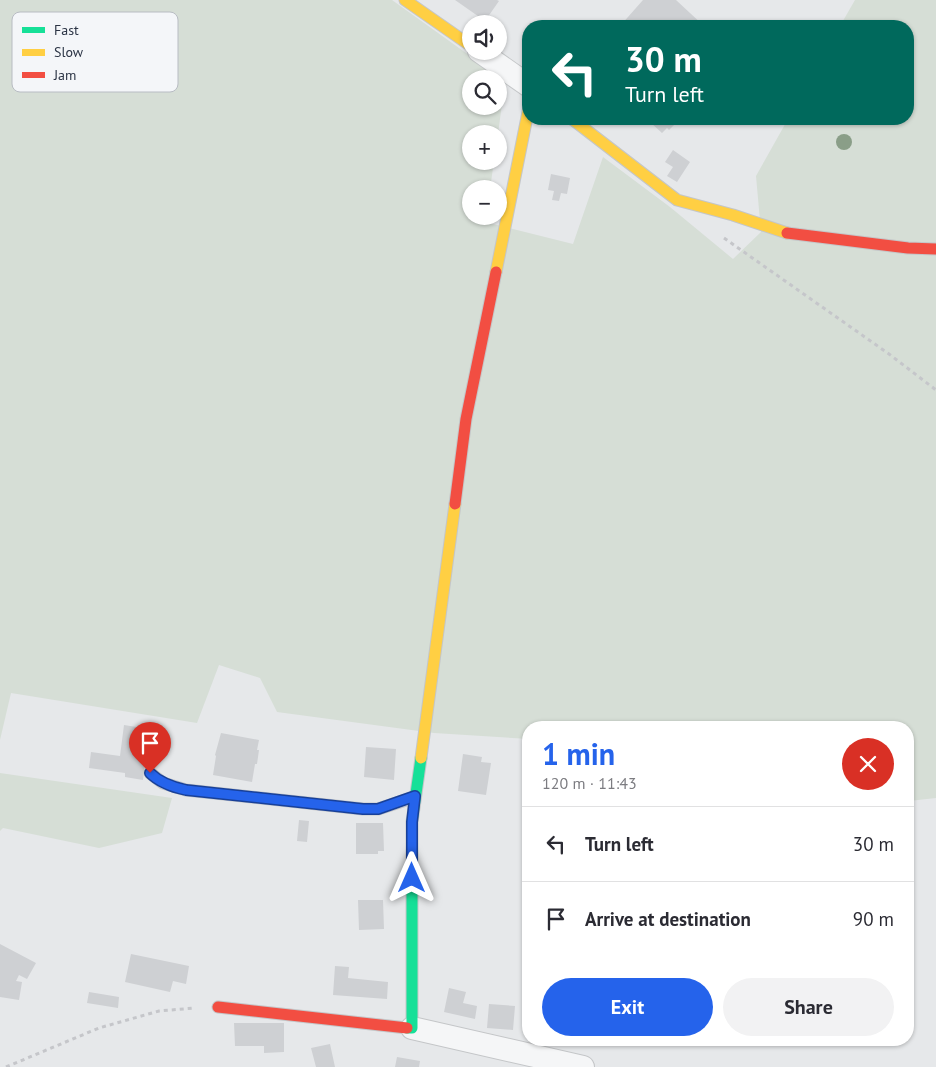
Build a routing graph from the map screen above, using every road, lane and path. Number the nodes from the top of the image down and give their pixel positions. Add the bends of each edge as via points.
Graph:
1 (405, 0) edge
2 (462, 40) edge
3 (492, 60) edge
4 (522, 81) edge
5 (525, 125) edge
6 (580, 125) edge
7 (724, 237) dead end
8 (936, 249) edge
9 (936, 390) edge
10 (150, 773) dead end
11 (415, 796) junction
12 (218, 1007) joint
13 (412, 1028) junction
14 (6, 1067) edge
15 (583, 1067) edge

1 - 2 street
3 - 4 street
5 - 11 street via 466,419
6 - 8 street via 677,200 790,234
7 - 9 path
10 - 11 lane via 163,783 186,790 363,809 378,809
11 - 13 street via 412,822
12 - 13 street
12 - 14 path via 159,1011 99,1028
13 - 15 street

